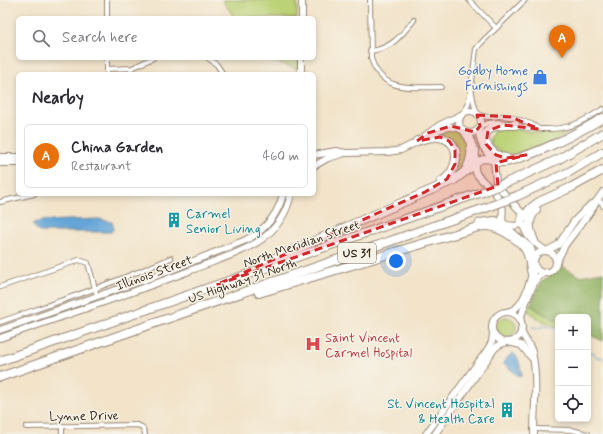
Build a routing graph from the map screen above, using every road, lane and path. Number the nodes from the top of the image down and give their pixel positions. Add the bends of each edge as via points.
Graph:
1 (107, 0) edge
2 (302, 0) edge
3 (370, 0) edge
4 (469, 0) edge
5 (525, 0) edge
6 (107, 16) edge
7 (302, 16) edge
8 (414, 20) dead end
9 (496, 28) junction
10 (370, 51) junction
11 (107, 60) edge
12 (149, 60) edge
13 (210, 60) edge
14 (301, 60) edge
15 (108, 72) edge
16 (221, 72) edge
17 (301, 72) edge
18 (441, 86) dead end
19 (471, 88) junction
20 (603, 109) edge
21 (463, 114) junction
22 (477, 114) junction
23 (603, 118) edge
24 (516, 125) junction
25 (480, 127) junction
26 (539, 129) junction
27 (463, 130) junction
28 (428, 133) junction
29 (603, 133) edge
30 (470, 139) junction
31 (417, 141) junction
32 (345, 152) junction
33 (603, 152) edge
34 (316, 155) edge
35 (526, 155) junction
36 (0, 157) edge
37 (16, 157) edge
38 (493, 160) junction
39 (0, 163) edge
40 (16, 163) edge
41 (475, 164) junction
42 (316, 165) edge
43 (603, 170) edge
44 (463, 174) junction
45 (425, 192) junction
46 (603, 192) edge
47 (559, 193) junction
48 (26, 196) edge
49 (282, 196) edge
50 (290, 196) edge
51 (0, 202) edge
52 (600, 203) edge
53 (522, 219) junction
54 (503, 224) junction
55 (465, 230) junction
56 (534, 241) junction
57 (546, 251) junction
58 (171, 258) dead end
59 (534, 261) junction
60 (556, 263) junction
61 (546, 272) junction
62 (532, 274) junction
63 (216, 285) junction
64 (0, 287) edge
65 (94, 289) junction
66 (97, 296) junction
67 (222, 300) junction
68 (506, 312) junction
69 (520, 321) junction
70 (0, 322) edge
71 (0, 330) edge
72 (521, 330) junction
73 (493, 333) junction
74 (0, 338) edge
75 (507, 342) junction
76 (532, 358) junction
77 (0, 361) edge
78 (470, 373) junction
79 (0, 377) edge
80 (465, 392) junction
81 (62, 426) junction
82 (26, 427) dead end
83 (534, 431) edge
84 (62, 434) edge
85 (145, 434) edge
86 (426, 434) edge
87 (435, 434) edge
88 (588, 434) edge

1 - 6 street
2 - 7 street
3 - 10 street
4 - 9 street
5 - 9 street
8 - 10 street via 391,45
9 - 19 street via 476,49
10 - 18 street via 375,70 389,83 402,87
11 - 15 street
12 - 15 street via 132,68
13 - 16 street
14 - 17 street
19 - 21 street via 468,105
19 - 22 street
20 - 26 street via 570,127 556,130
21 - 22 street via 470,111
21 - 27 street via 460,121
21 - 28 street
22 - 25 street via 481,121
22 - 26 street via 487,117 511,117
23 - 35 highway via 568,138
24 - 25 street via 499,122
24 - 26 street
24 - 35 highway via 490,129 485,136 486,144 497,156 506,158
25 - 27 street via 472,132
25 - 38 street via 479,140
27 - 28 street via 449,126
27 - 30 street
28 - 31 street
29 - 63 highway, North Meridian Street / US 31, bridge via 559,159 508,182
30 - 41 street via 476,151
30 - 44 highway via 471,158
31 - 32 street via 404,149 392,151
31 - 45 highway via 433,137 442,138 451,143 456,155 451,174
32 - 34 street
32 - 42 street
33 - 67 highway, US Highway 31 North / US 31, bridge via 551,181 517,196
35 - 38 highway via 506,162
36 - 37 street
38 - 41 street via 483,159
38 - 53 street via 496,182 520,210
39 - 40 street
41 - 44 highway
41 - 54 street via 477,175 501,202
43 - 47 highway
44 - 45 highway
45 - 63 highway via 237,273
46 - 52 street
47 - 53 highway via 539,202
47 - 56 highway via 540,206 531,216 529,227
48 - 51 street
49 - 66 street, Illinois Street via 272,218 250,238
50 - 74 street, Illinois Street via 286,210 275,227 263,239 248,247 161,282
52 - 57 street via 590,205 575,220 558,245
52 - 60 street via 593,208 565,245
53 - 54 street via 520,224 515,226
53 - 56 street via 524,230
54 - 55 highway via 487,221
54 - 59 street via 531,248
55 - 62 highway via 486,226 507,233 526,250
55 - 67 highway via 237,299
56 - 57 street
57 - 59 street via 540,252
57 - 60 street via 553,255
58 - 65 street
59 - 61 street via 538,270
59 - 62 street
60 - 61 street via 552,270
61 - 69 street via 536,280
62 - 68 street via 519,305
63 - 77 highway, North Meridian Street / US 31
64 - 65 street via 79,260 88,263
65 - 66 street
65 - 70 street
66 - 71 street, Illinois Street
67 - 79 highway, US Highway 31 North / US 31
68 - 69 street
68 - 73 street via 495,318 492,325
69 - 72 street
72 - 75 street via 518,337
72 - 76 street via 532,352
73 - 75 street via 497,339
73 - 78 street via 491,344
75 - 76 street via 521,345
75 - 80 street via 496,347
76 - 83 street
78 - 80 street
78 - 86 street
80 - 87 street
81 - 82 street, Lynne Drive
81 - 84 street
81 - 85 street, Lynne Drive via 137,425 142,427
83 - 88 street via 572,430

